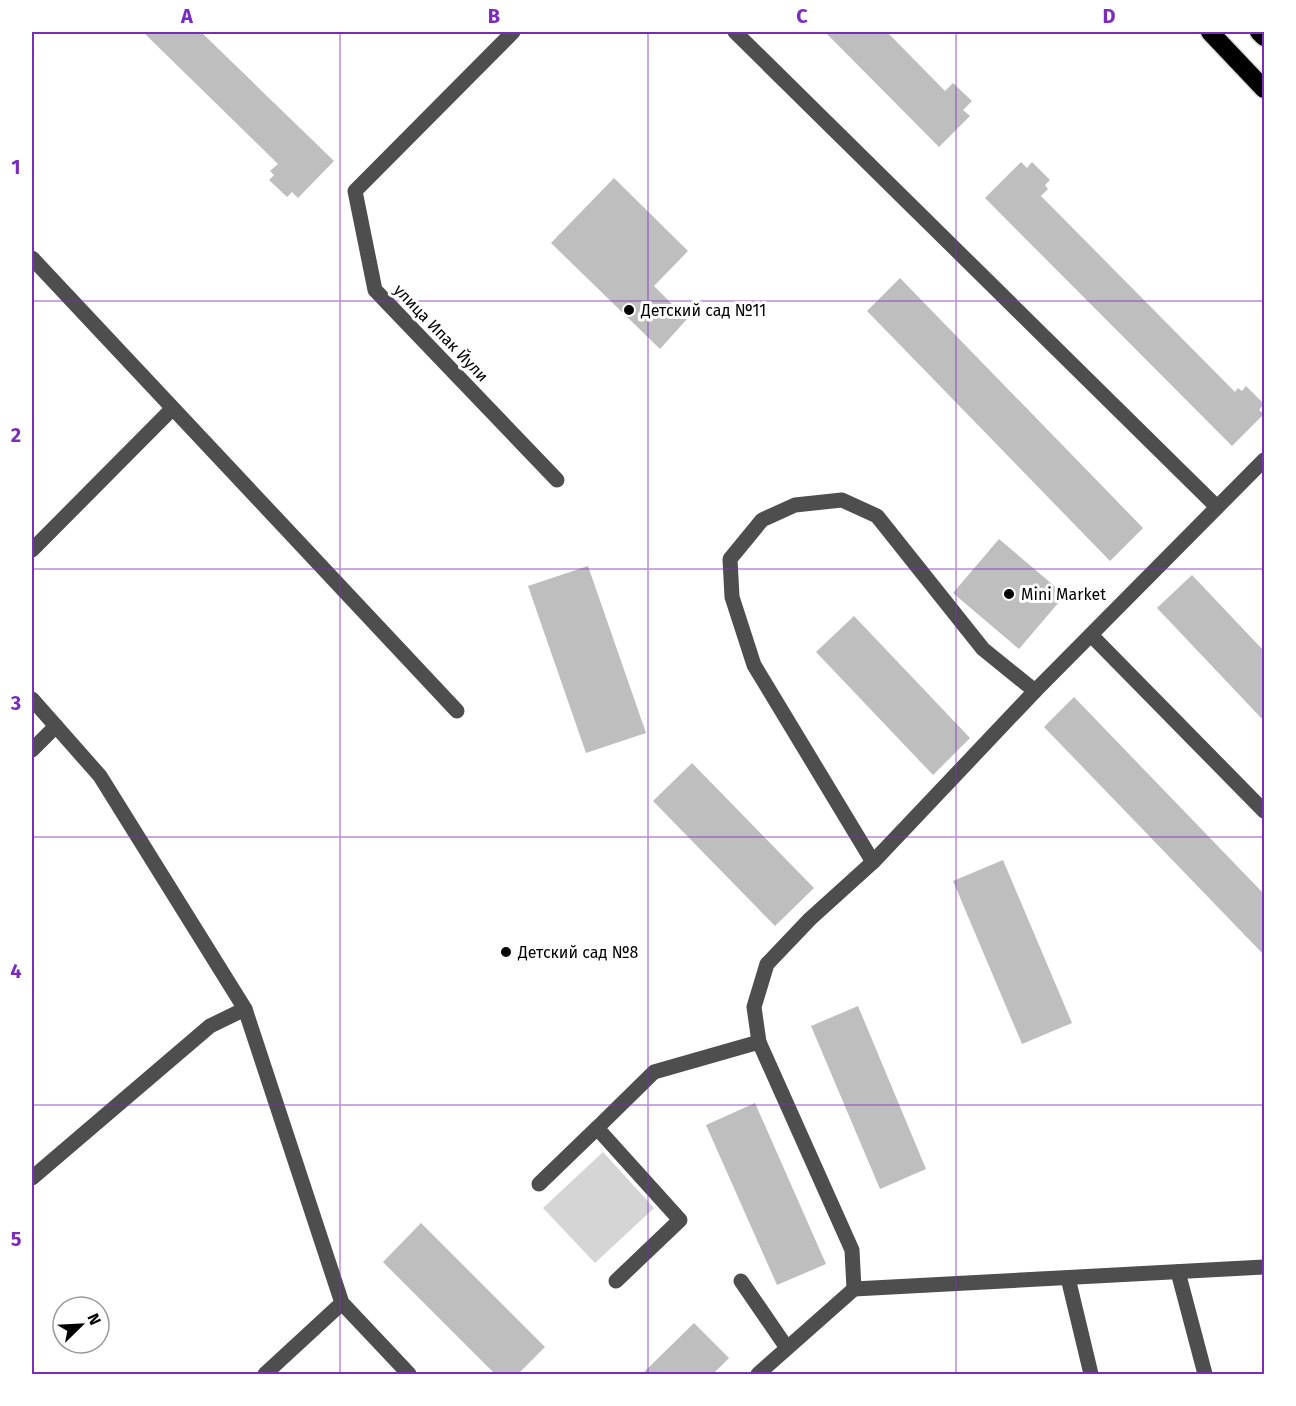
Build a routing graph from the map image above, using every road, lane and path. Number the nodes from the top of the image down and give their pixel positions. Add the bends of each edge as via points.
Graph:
1 (513, 32) edge
2 (735, 32) edge
3 (1210, 32) edge
4 (1259, 32) edge
5 (1264, 37) edge
6 (1264, 88) edge
7 (32, 258) edge
8 (172, 409) junction
9 (1264, 460) edge
10 (557, 480) dead end
11 (1217, 507) junction
12 (32, 550) edge
13 (1091, 635) junction
14 (1035, 691) junction
15 (32, 699) edge
16 (457, 711) dead end
17 (56, 726) junction
18 (32, 750) edge
19 (1264, 811) edge
20 (873, 862) junction
21 (245, 1009) junction
22 (759, 1042) junction
23 (597, 1128) junction
24 (32, 1178) edge
25 (539, 1184) dead end
26 (1264, 1267) edge
27 (1179, 1272) junction
28 (1068, 1278) junction
29 (616, 1281) dead end
30 (741, 1281) dead end
31 (854, 1289) junction
32 (342, 1303) junction
33 (787, 1347) junction
34 (265, 1374) edge
35 (409, 1374) edge
36 (758, 1374) edge
37 (1091, 1374) edge
38 (1205, 1374) edge

1 - 10 street, улица Ипак Йули via 355,192 375,290
2 - 11 street
3 - 6 highway
4 - 5 highway
7 - 8 street
8 - 12 street
8 - 16 street
9 - 11 street
11 - 13 street
13 - 14 street
13 - 19 street
14 - 20 street
14 - 20 street via 983,649 877,516 842,500 795,505 762,520 730,559 735,609 754,665
15 - 17 street
17 - 18 street
17 - 21 street via 100,776
20 - 22 street via 767,964 754,1007
21 - 24 street via 210,1026
21 - 32 street
22 - 23 street via 654,1072
22 - 31 street via 852,1250
23 - 25 street
23 - 29 street via 680,1220
26 - 27 street
27 - 28 street
27 - 38 street
28 - 31 street
28 - 37 street
30 - 33 street
31 - 33 street
32 - 34 street
32 - 35 street
33 - 36 street

